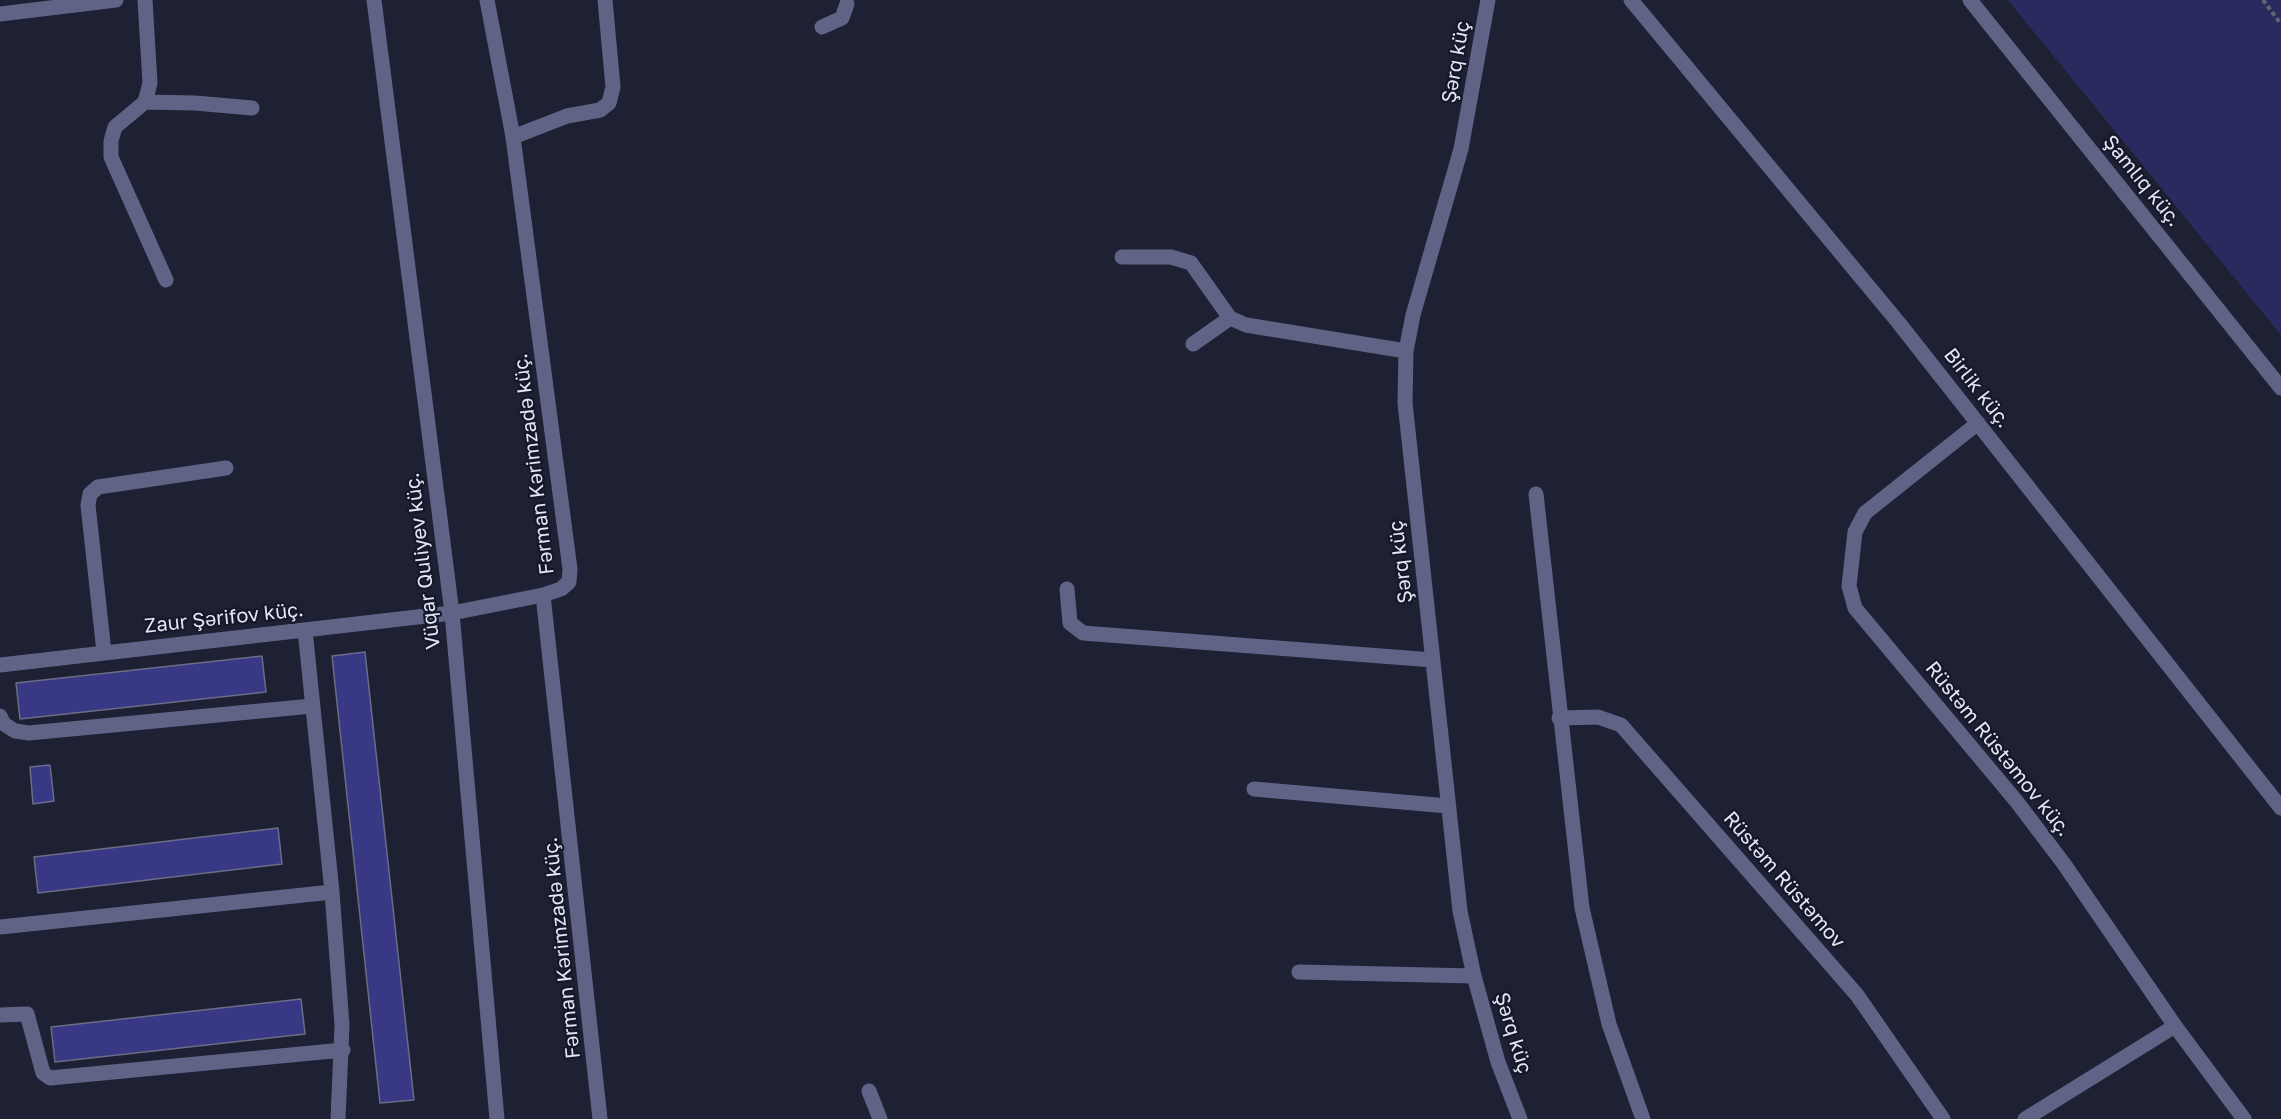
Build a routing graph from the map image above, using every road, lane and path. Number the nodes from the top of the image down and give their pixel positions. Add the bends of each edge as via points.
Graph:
1 (116, 0) edge
2 (145, 0) edge
3 (374, 0) edge
4 (487, 0) edge
5 (605, 0) edge
6 (1488, 0) edge
7 (1631, 0) edge
8 (1970, 0) edge
9 (2262, 0) edge
10 (850, 1) edge
11 (0, 14) edge
12 (2281, 24) edge
13 (822, 27) dead end
14 (145, 102) junction
15 (252, 108) dead end
16 (513, 137) junction
17 (1122, 257) dead end
18 (166, 280) dead end
19 (1230, 318) junction
20 (1193, 344) dead end
21 (1407, 351) junction
22 (2281, 388) edge
23 (1978, 423) junction
24 (226, 468) dead end
25 (1536, 494) dead end
26 (1067, 589) dead end
27 (543, 595) junction
28 (452, 613) junction
29 (305, 630) junction
30 (104, 652) junction
31 (1433, 660) junction
32 (0, 665) edge
33 (312, 706) junction
34 (0, 716) edge
35 (1559, 718) junction
36 (1254, 789) dead end
37 (1448, 806) junction
38 (2281, 808) edge
39 (332, 892) junction
40 (0, 927) edge
41 (1299, 972) dead end
42 (1474, 976) junction
43 (0, 1015) edge
44 (2175, 1026) junction
45 (343, 1050) junction
46 (869, 1091) dead end
47 (338, 1119) edge
48 (497, 1119) edge
49 (600, 1119) edge
50 (880, 1119) edge
51 (1520, 1119) edge
52 (1643, 1119) edge
53 (1943, 1119) edge
54 (2025, 1119) edge
55 (2244, 1119) edge

1 - 11 street
2 - 14 street via 151,67
3 - 28 street, Vüqar Quliyev küç.
4 - 16 street
5 - 16 street via 613,87 609,103 600,110 547,122
6 - 21 street, Şərq küç via 1461,148 1413,315
7 - 23 street, Birlik küç.
8 - 22 street, Şamlıq küç.
9 - 12 path
10 - 13 street via 842,18
14 - 15 street
14 - 18 street via 115,127 111,158
16 - 27 street, Fərman Kərimzadə küç. via 570,569 569,582
17 - 19 street via 1171,257 1191,263
19 - 20 street
19 - 21 street via 1246,325
21 - 31 street, Şərq küç via 1405,403
23 - 38 street, Birlik küç.
23 - 44 street, Rüstəm Rüstəmov küç. via 1864,513 1855,532 1849,586 1855,608 2017,802
24 - 30 street via 98,487 90,494
25 - 35 street
26 - 31 street via 1070,623 1083,633
27 - 28 street, Zaur Şərifov küç.
27 - 49 street, Fərman Kərimzadə küç.
28 - 29 street, Zaur Şərifov küç.
28 - 48 street, Vüqar Quliyev küç.
29 - 30 street, Zaur Şərifov küç.
29 - 33 street
30 - 32 street, Zaur Şərifov küç.
31 - 37 street, Şərq küç
33 - 34 street via 29,732 15,731
33 - 39 street
35 - 52 street via 1582,908 1610,1024
35 - 53 street, Rüstəm Rüstəmov via 1598,717 1621,725 1857,995
36 - 37 street
37 - 42 street, Şərq küç via 1460,911
39 - 40 street
39 - 45 street
41 - 42 street
42 - 51 street, Şərq küç via 1498,1062
43 - 45 street via 27,1014 43,1073 50,1078
44 - 54 street
44 - 55 street, Rüstəm Rüstəmov küç.
45 - 47 street
46 - 50 street

